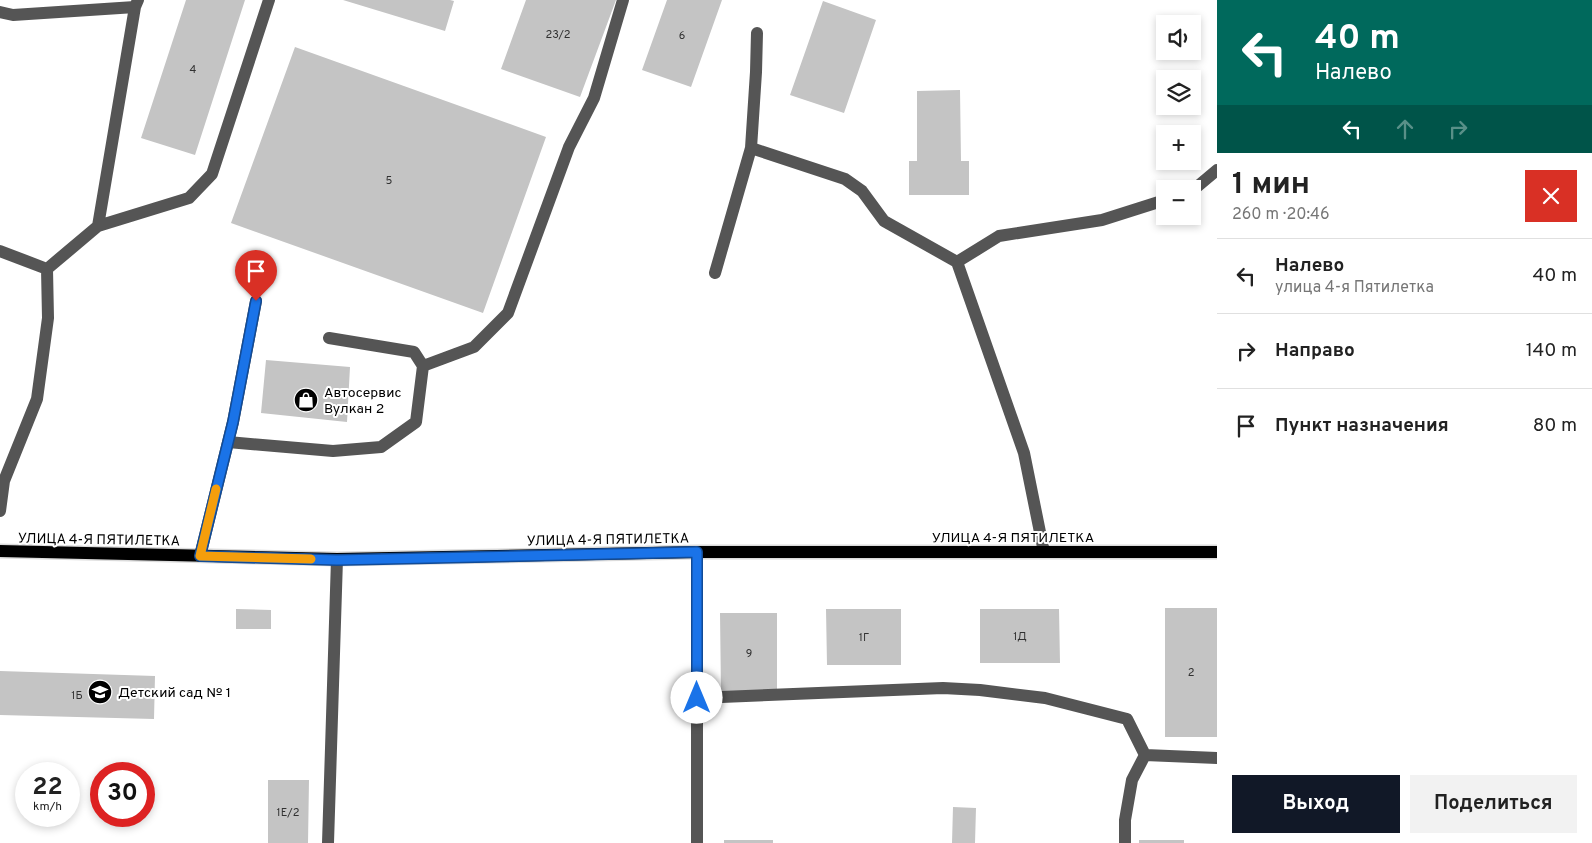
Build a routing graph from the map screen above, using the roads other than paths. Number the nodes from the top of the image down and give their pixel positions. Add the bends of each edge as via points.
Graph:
1 (269, 0) edge
2 (623, 0) edge
3 (136, 4) edge
4 (0, 12) edge
5 (757, 33) dead end
6 (752, 148) junction
7 (1217, 170) edge
8 (1201, 183) edge
9 (1156, 203) edge
10 (98, 226) junction
11 (0, 251) edge
12 (957, 262) junction
13 (47, 269) junction
14 (715, 273) dead end
15 (256, 301) dead end
16 (329, 338) dead end
17 (423, 366) junction
18 (228, 442) junction
19 (0, 511) edge
20 (0, 552) edge
21 (697, 552) junction
22 (1044, 552) junction
23 (1217, 552) edge
24 (200, 556) junction
25 (337, 560) junction
26 (697, 698) junction
27 (1145, 755) junction
28 (1217, 758) edge
29 (328, 843) edge
30 (697, 843) edge
31 (1125, 843) edge

1 - 10 street via 212,174 189,198
2 - 17 street via 594,98 569,148 508,313 474,347
3 - 4 street via 13,15
3 - 10 street
5 - 6 street
6 - 12 street via 846,179 862,191 884,222
6 - 14 street
7 - 8 street
9 - 12 street via 1102,220 999,236
10 - 13 street
11 - 13 street
12 - 22 street via 1024,453
13 - 19 street via 48,318 37,399 4,481
15 - 18 street
16 - 17 street via 414,352
17 - 18 street via 416,422 382,447 333,451
18 - 24 street
20 - 24 main road, УЛИЦА 4-Я ПЯТИЛЕТКА
21 - 22 main road, УЛИЦА 4-Я ПЯТИЛЕТКА
21 - 25 main road, УЛИЦА 4-Я ПЯТИЛЕТКА
21 - 26 street
22 - 23 main road, УЛИЦА 4-Я ПЯТИЛЕТКА
24 - 25 main road, УЛИЦА 4-Я ПЯТИЛЕТКА
25 - 29 street
26 - 27 street via 943,688 1036,697 1127,719
26 - 30 street
27 - 28 street
27 - 31 street via 1132,780 1125,820

